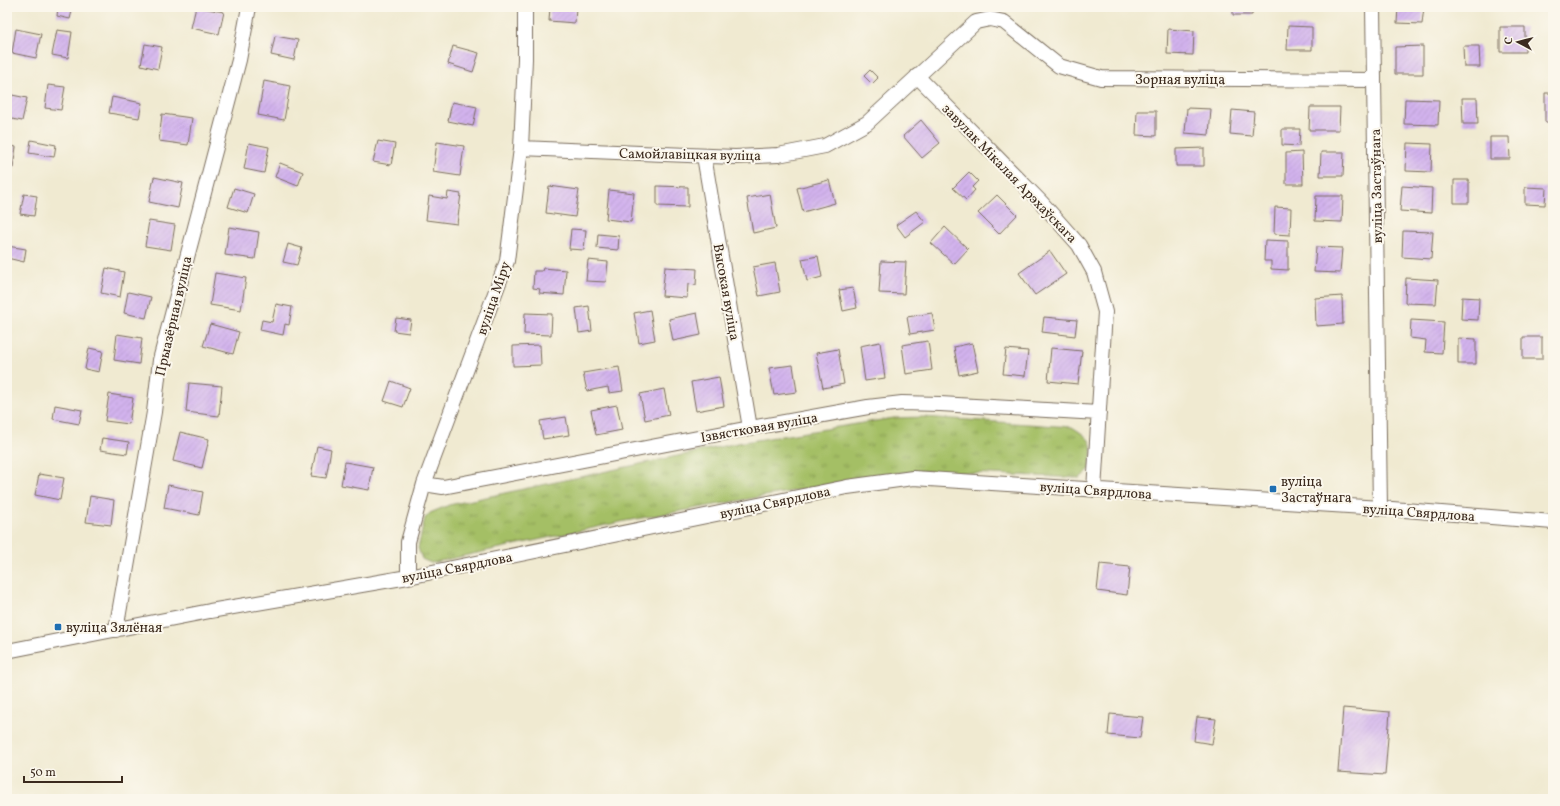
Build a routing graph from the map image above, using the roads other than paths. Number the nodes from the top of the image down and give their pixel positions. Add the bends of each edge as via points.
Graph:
1 (249, 7) edge
2 (525, 7) edge
3 (1373, 7) edge
4 (1004, 22) joint
5 (917, 76) junction
6 (1374, 80) junction
7 (521, 148) junction
8 (704, 156) junction
9 (1099, 413) junction
10 (750, 428) junction
11 (424, 484) junction
12 (1094, 490) junction
13 (1380, 508) junction
14 (1553, 522) edge
15 (408, 577) junction
16 (116, 630) junction
17 (7, 651) edge

1 - 16 street, Прыазёрная вуліца via 239,60 160,360 154,412
2 - 7 street, вуліца Міру
3 - 6 street, вуліца Застаўнага
4 - 5 street, Самойлавіцкая вуліца via 990,19 976,22
4 - 6 street, Зорная вуліца via 1059,66 1101,78
5 - 8 street, Самойлавіцкая вуліца via 867,123 825,146 778,155
5 - 9 street, завулак Мікалая Арэхаўскага via 1041,202 1079,245 1094,272 1105,312
6 - 13 street, вуліца Застаўнага
7 - 8 street, Самойлавіцкая вуліца
7 - 11 street, вуліца Міру via 507,261
8 - 10 street, Высокая вуліца
9 - 10 street, Ізвястковая вуліца via 902,403
9 - 12 street, завулак Мікалая Арэхаўскага
10 - 11 street, Ізвястковая вуліца via 443,487
11 - 15 street, вуліца Міру via 408,542
12 - 13 street, вуліца Свярдлова
12 - 15 street, вуліца Свярдлова via 913,478 847,487
13 - 14 street, вуліца Свярдлова
15 - 16 street, вуліца Свярдлова
16 - 17 street, вуліца Свярдлова

